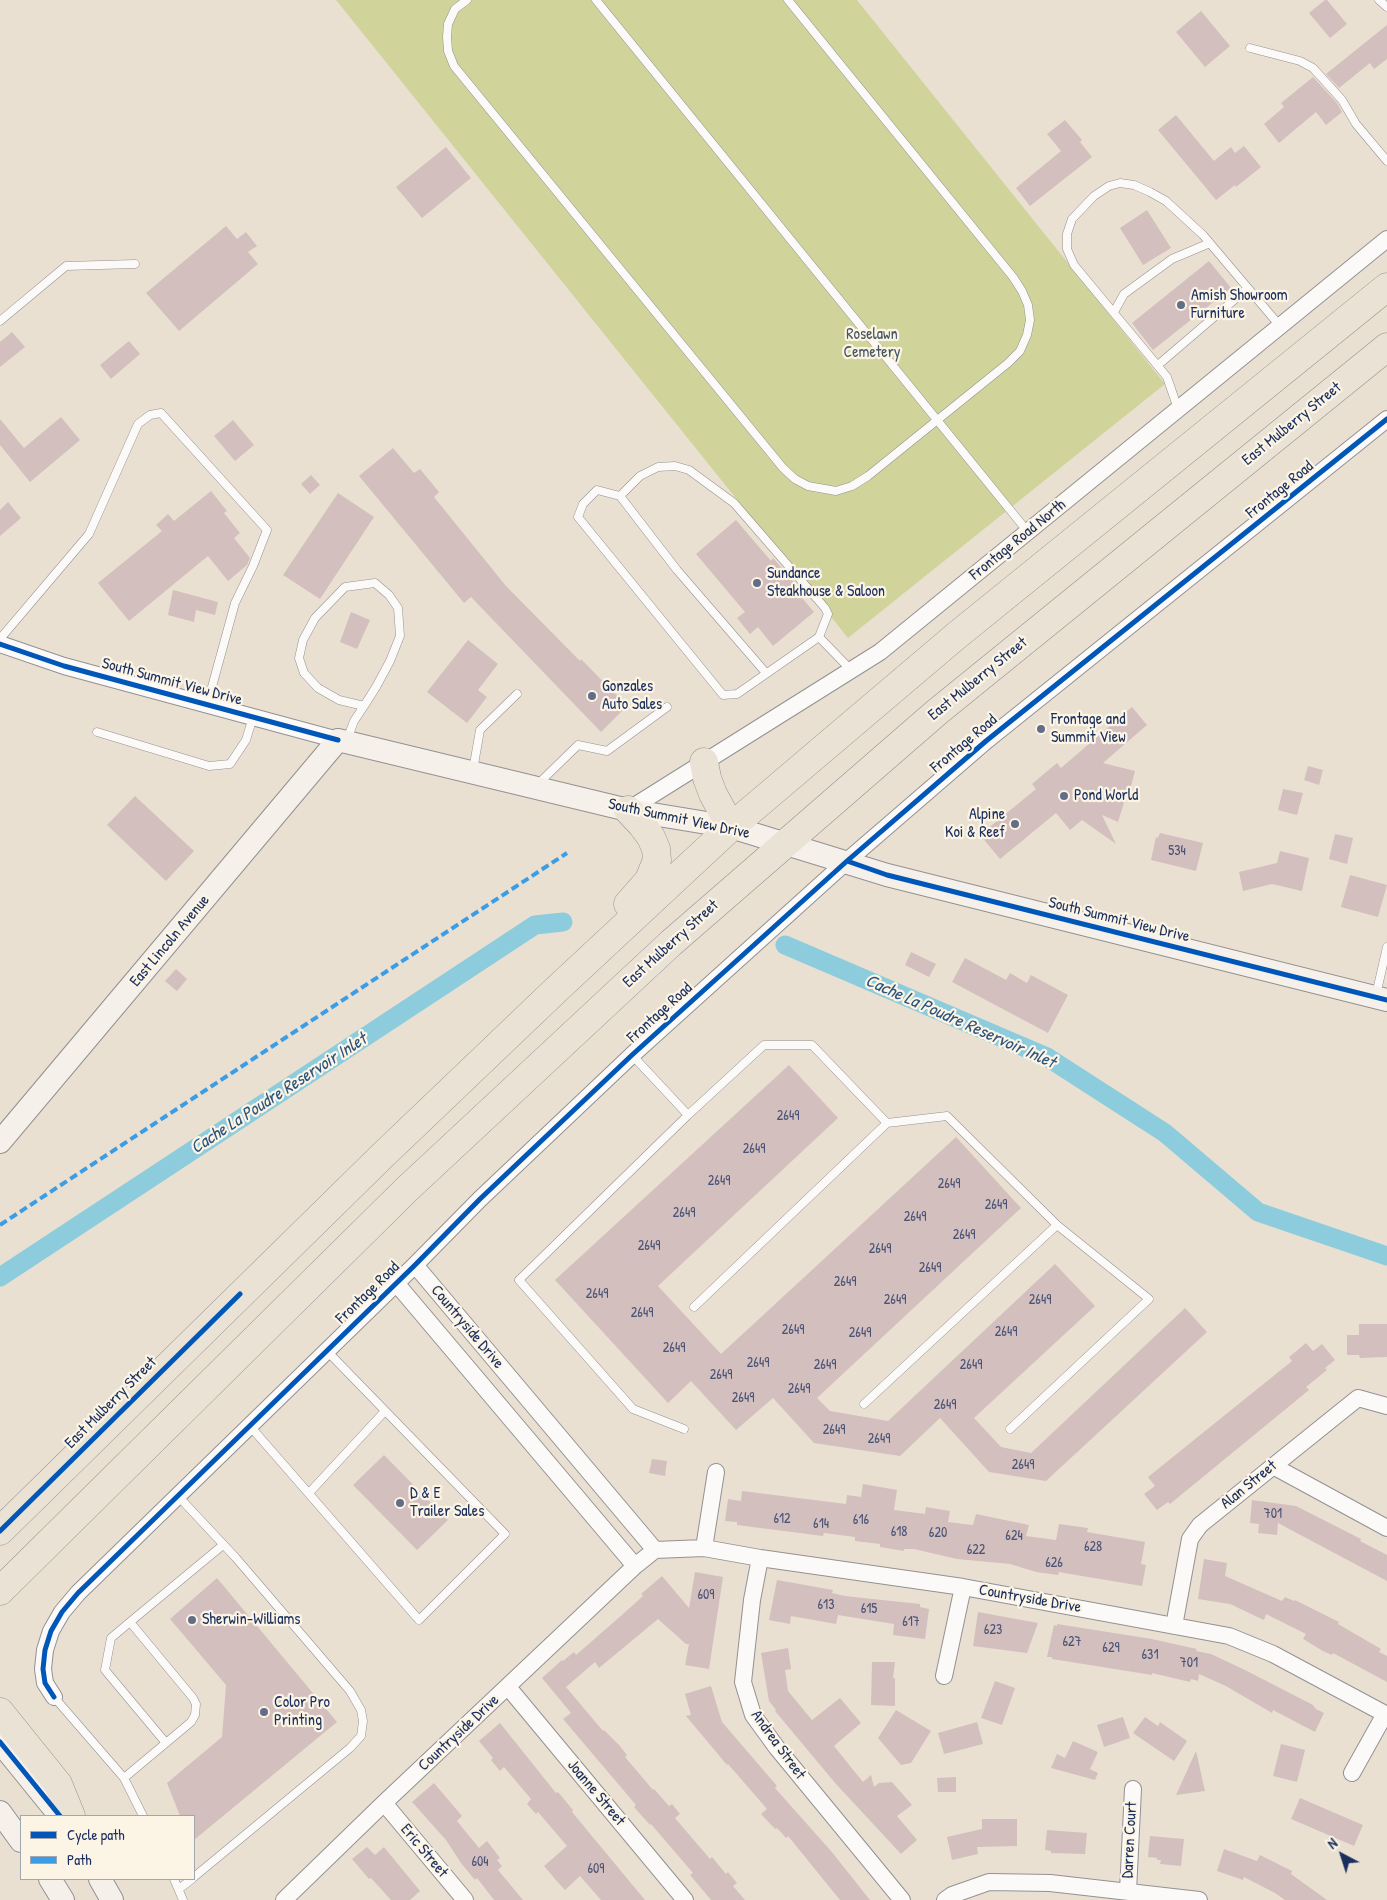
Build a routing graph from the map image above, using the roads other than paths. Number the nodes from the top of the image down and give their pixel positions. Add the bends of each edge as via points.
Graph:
1 (467, 0) edge
2 (596, 0) edge
3 (1379, 0) edge
4 (790, 1) edge
5 (1387, 7) edge
6 (1250, 48) dead end
7 (1387, 161) edge
8 (1387, 239) edge
9 (1210, 243) junction
10 (135, 264) dead end
11 (1387, 286) edge
12 (1248, 288) junction
13 (1114, 312) junction
14 (0, 321) edge
15 (1280, 326) junction
16 (1387, 346) edge
17 (1158, 365) junction
18 (1178, 410) junction
19 (1387, 419) edge
20 (937, 420) junction
21 (620, 496) junction
22 (1028, 532) junction
23 (818, 637) junction
24 (0, 640) edge
25 (0, 644) edge
26 (851, 670) junction
27 (766, 673) junction
28 (517, 694) dead end
29 (207, 705) junction
30 (364, 706) junction
31 (667, 707) dead end
32 (253, 717) junction
33 (97, 732) dead end
34 (342, 741) junction
35 (704, 762) junction
36 (472, 772) junction
37 (535, 788) junction
38 (628, 810) junction
39 (731, 827) junction
40 (784, 844) junction
41 (847, 861) junction
42 (1387, 947) edge
43 (558, 988) junction
44 (1381, 998) edge
45 (632, 1055) junction
46 (688, 1115) junction
47 (887, 1123) junction
48 (0, 1142) edge
49 (1057, 1225) junction
50 (415, 1265) junction
51 (396, 1283) junction
52 (240, 1294) junction
53 (694, 1307) dead end
54 (326, 1350) junction
55 (221, 1372) junction
56 (864, 1404) dead end
57 (1387, 1406) edge
58 (385, 1411) junction
59 (249, 1425) junction
60 (684, 1429) dead end
61 (1010, 1429) dead end
62 (1273, 1466) junction
63 (716, 1472) dead end
64 (309, 1493) junction
65 (178, 1496) junction
66 (0, 1510) edge
67 (1387, 1528) edge
68 (0, 1531) edge
69 (223, 1545) junction
70 (704, 1548) junction
71 (655, 1550) junction
72 (760, 1558) junction
73 (635, 1566) junction
74 (963, 1587) junction
75 (0, 1591) edge
76 (0, 1611) edge
77 (130, 1622) junction
78 (1174, 1626) junction
79 (944, 1676) dead end
80 (508, 1687) junction
81 (54, 1697) joint
82 (0, 1712) edge
83 (1386, 1714) edge
84 (0, 1742) edge
85 (166, 1742) junction
86 (1352, 1773) dead end
87 (124, 1778) junction
88 (1133, 1789) dead end
89 (384, 1803) junction
90 (0, 1812) edge
91 (59, 1815) edge
92 (70, 1815) edge
93 (142, 1815) edge
94 (20, 1840) edge
95 (195, 1876) edge
96 (51, 1880) edge
97 (101, 1880) edge
98 (174, 1880) edge
99 (190, 1880) edge
100 (179, 1889) junction
101 (1128, 1891) junction
102 (64, 1900) edge
103 (112, 1900) edge
104 (183, 1900) edge
105 (284, 1900) edge
106 (465, 1900) edge
107 (685, 1900) edge
108 (902, 1900) edge
109 (945, 1900) edge
110 (1199, 1900) edge

1 - 20 lane via 456,9 448,24 448,52 454,66 795,479 822,490 836,491 852,486
2 - 20 lane
3 - 5 lane
4 - 20 lane via 1013,277 1028,305 1030,320 1020,351
6 - 7 lane via 1300,61 1313,68 1342,100 1356,124
8 - 15 street, Frontage Road North
9 - 12 lane
9 - 13 lane via 1172,260 1124,294
9 - 13 lane via 1166,201 1134,185 1120,183 1109,186 1094,196 1072,219 1067,234 1068,249 1074,265
10 - 14 lane via 66,266
11 - 39 highway, East Mulberry Street via 956,636
12 - 15 lane
12 - 17 lane
13 - 17 lane
15 - 18 street, Frontage Road North
16 - 40 highway, East Mulberry Street via 937,712
17 - 18 lane via 1167,377
18 - 22 street, Frontage Road North
19 - 41 street, Frontage Road via 1009,722
20 - 22 lane
21 - 23 lane via 640,476 658,467 675,466 689,470 734,503 825,608 828,614
21 - 27 lane via 677,570
21 - 27 lane via 597,490 584,504 578,517 722,695 737,694
22 - 26 street, Frontage Road North via 880,652
23 - 26 lane
23 - 27 lane
24 - 29 lane via 89,534 138,424 150,415 161,413 267,530 235,603
25 - 29 street, South Summit View Drive via 64,666
26 - 35 street, Frontage Road North
28 - 36 lane via 480,730
29 - 32 street, South Summit View Drive
30 - 30 lane via 390,661 400,636 398,608 375,583 345,587 314,618 303,640 299,658 304,673 318,688 339,700
30 - 34 lane
31 - 37 lane via 608,751 578,745
32 - 33 lane via 246,740 230,764 209,766
32 - 34 street, South Summit View Drive
34 - 36 street, South Summit View Drive
34 - 48 street, East Lincoln Avenue
35 - 38 street, Frontage Road North
35 - 39 highway via 706,778
36 - 37 street, South Summit View Drive
37 - 38 street, South Summit View Drive
38 - 39 street, South Summit View Drive
38 - 43 highway via 651,837 656,849 653,872 640,891 593,937
39 - 40 street, South Summit View Drive
39 - 43 highway, East Mulberry Street
40 - 41 street, South Summit View Drive
40 - 55 highway, East Mulberry Street via 671,943 414,1182
41 - 44 street, South Summit View Drive via 887,875
41 - 45 street, Frontage Road
42 - 44 lane
43 - 52 highway, East Mulberry Street
45 - 46 lane
45 - 50 street, Frontage Road
46 - 47 lane via 764,1046 812,1045
46 - 60 lane via 519,1280 633,1409
47 - 49 lane via 948,1116
47 - 53 lane
49 - 56 lane
49 - 61 lane via 1149,1299
50 - 51 street, Frontage Road
50 - 71 street, Countryside Drive
51 - 54 street, Frontage Road
51 - 73 street, Countryside Drive
52 - 66 highway via 187,1327
52 - 68 highway, East Mulberry Street
54 - 58 lane
54 - 59 street, Frontage Road
55 - 75 highway, East Mulberry Street
55 - 76 highway via 142,1468
57 - 62 street, Alan Street via 1358,1398
58 - 64 lane
58 - 64 lane via 505,1534 419,1620
59 - 64 lane
59 - 65 street, Frontage Road
62 - 67 street
62 - 78 street, Alan Street via 1200,1525 1190,1539
63 - 70 street
65 - 69 lane
65 - 81 street, Frontage Road via 62,1612 51,1631 43,1668 45,1683
69 - 77 lane
69 - 95 lane via 350,1691 361,1710 363,1728 356,1742 343,1754
70 - 71 street, Countryside Drive
70 - 72 street, Countryside Drive
71 - 73 street, Countryside Drive
72 - 74 street, Countryside Drive
72 - 108 street, Andrea Street via 743,1682 753,1716
73 - 80 street, Countryside Drive
74 - 78 street, Countryside Drive
74 - 79 street
77 - 85 lane via 111,1638 105,1670
77 - 85 lane via 196,1704 191,1722
78 - 83 street, Countryside Drive via 1229,1636 1273,1654
80 - 89 street, Countryside Drive
80 - 107 street, Joanne Street
81 - 87 lane
82 - 92 highway via 58,1784
83 - 86 street
84 - 91 street
85 - 87 lane
87 - 93 lane
88 - 101 street, Darren Court
89 - 105 street, Countryside Drive
89 - 106 street, Eric Street
90 - 94 street
96 - 102 street
97 - 103 street
98 - 100 lane
99 - 100 lane
100 - 104 lane
101 - 109 street via 1050,1882 989,1882
101 - 110 street

